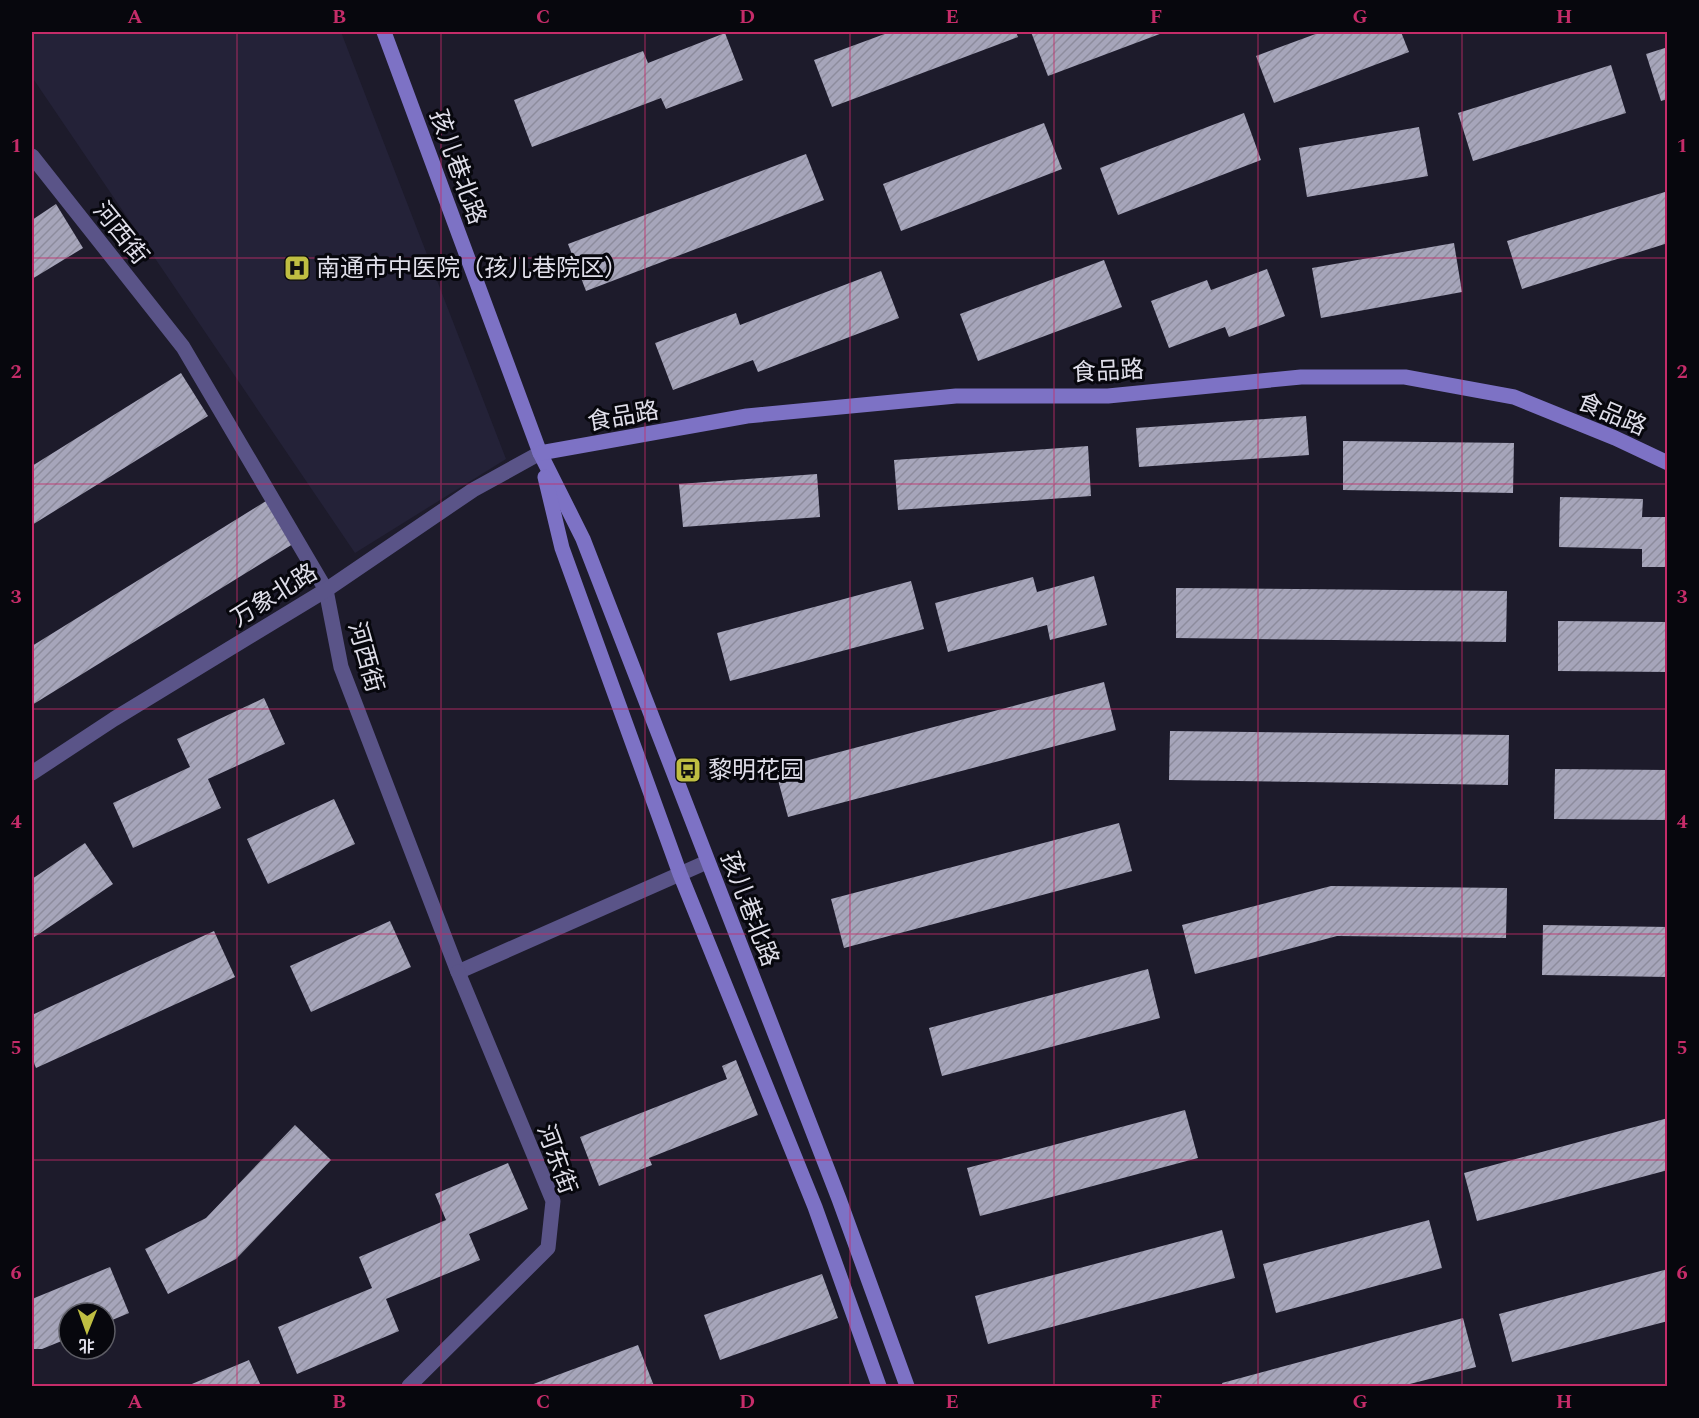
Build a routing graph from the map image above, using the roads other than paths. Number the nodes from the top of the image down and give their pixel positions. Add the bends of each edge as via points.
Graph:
1 (384, 32) edge
2 (32, 156) edge
3 (540, 453) junction
4 (1668, 463) edge
5 (326, 590) junction
6 (32, 773) edge
7 (707, 862) junction
8 (680, 874) junction
9 (458, 972) junction
10 (409, 1386) edge
11 (879, 1386) edge
12 (907, 1386) edge

1 - 3 main road, 孩儿巷北路
2 - 5 street, 河西街 via 183,347
3 - 4 main road, 食品路 via 747,416 956,396 1108,396 1301,377 1406,377 1514,397
3 - 5 street, 万象北路 via 473,490
3 - 7 main road, 孩儿巷北路 via 583,539
3 - 8 main road, 孩儿巷北路 via 562,548
5 - 6 street, 万象北路
5 - 9 street, 河西街 via 341,667
7 - 8 street
7 - 12 main road, 孩儿巷北路 via 839,1199
8 - 9 street
8 - 11 main road, 孩儿巷北路 via 815,1208
9 - 10 street, 河东街 via 553,1201 548,1248

